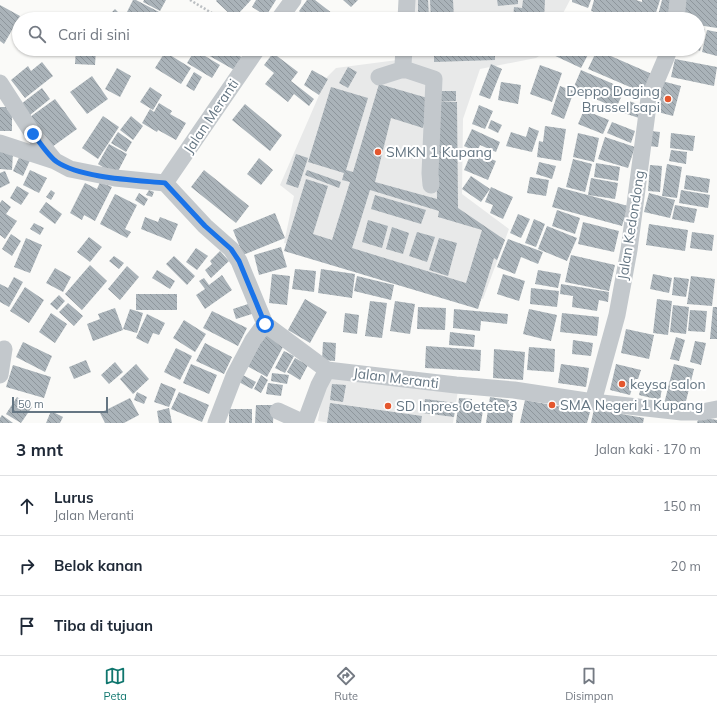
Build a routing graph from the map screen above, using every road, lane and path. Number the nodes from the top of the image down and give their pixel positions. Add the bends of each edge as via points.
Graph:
1 (190, 0) edge
2 (293, 0) edge
3 (407, 0) edge
4 (678, 0) edge
5 (210, 12) edge
6 (284, 12) edge
7 (406, 12) edge
8 (677, 12) edge
9 (252, 56) edge
10 (404, 56) edge
11 (667, 56) edge
12 (402, 70) junction
13 (379, 77) dead end
14 (0, 83) edge
15 (0, 143) edge
16 (55, 161) junction
17 (165, 183) junction
18 (430, 185) dead end
19 (265, 324) junction
20 (4, 349) dead end
21 (328, 370) junction
22 (0, 375) edge
23 (593, 402) junction
24 (717, 409) edge
25 (278, 411) dead end
26 (216, 423) edge
27 (305, 423) edge

1 - 5 path
2 - 6 street
3 - 7 street
4 - 8 street
9 - 17 street, Jalan Meranti
10 - 12 street
11 - 23 street, Jalan Kedondong via 649,98 617,315
12 - 13 street
12 - 18 street via 434,79
14 - 16 street via 33,134
15 - 16 street
16 - 17 street via 70,169 93,174
17 - 19 street via 205,226 231,249 239,261
19 - 21 street, Jalan Meranti
19 - 26 street via 253,340 234,376
20 - 22 street
21 - 23 street, Jalan Meranti via 514,390
21 - 27 street via 319,385
23 - 24 street, Jalan Meranti via 682,412
25 - 27 street

